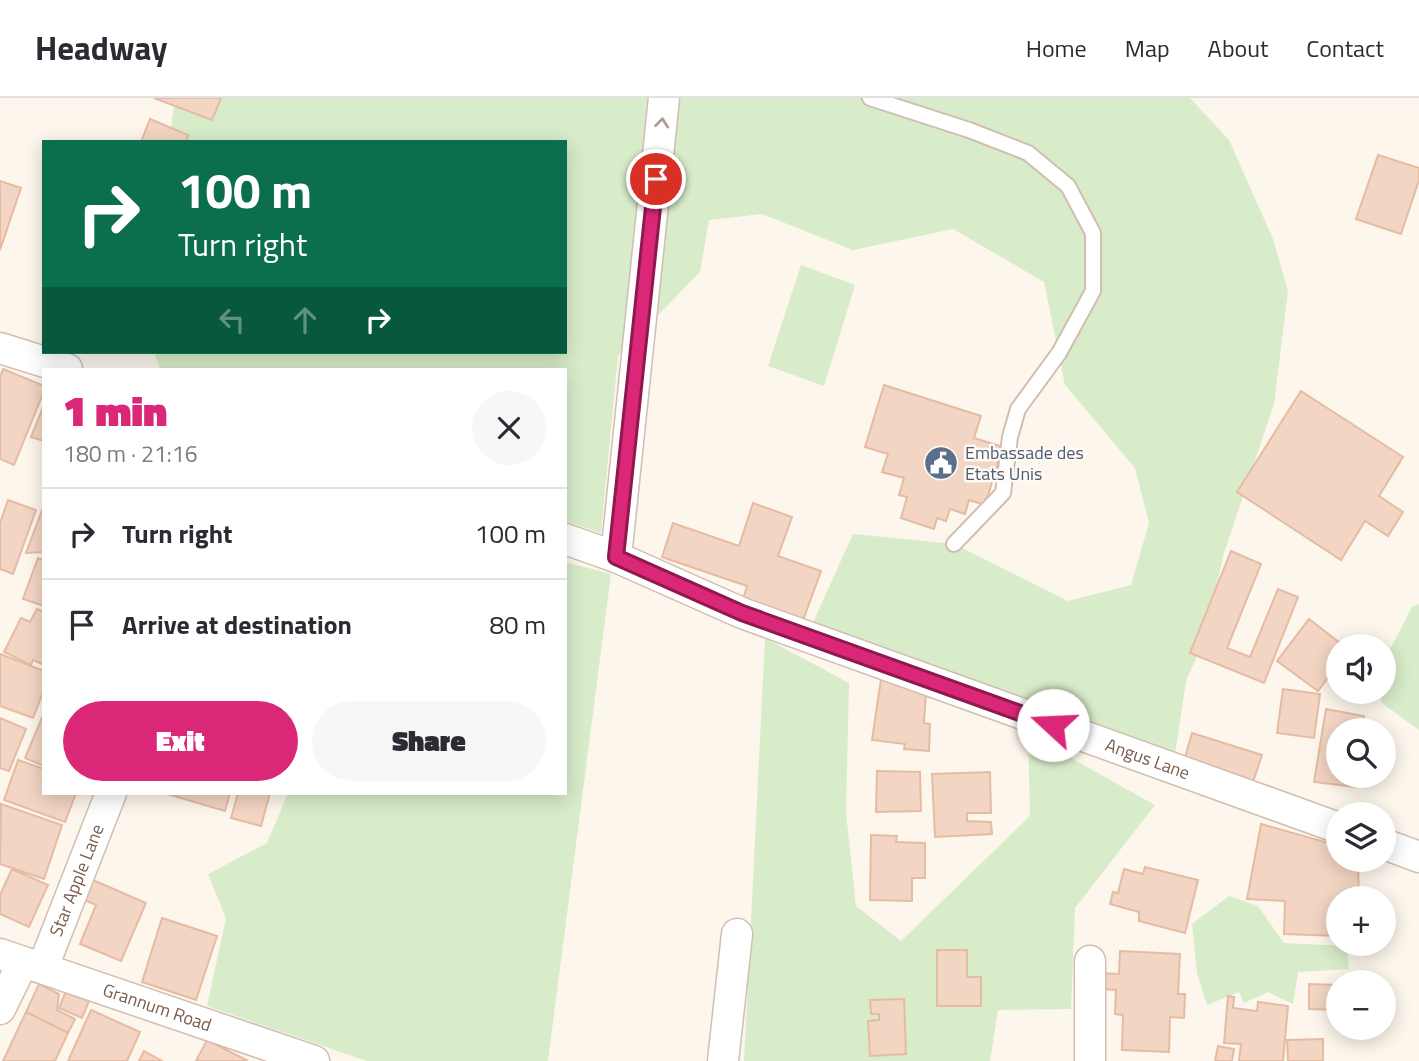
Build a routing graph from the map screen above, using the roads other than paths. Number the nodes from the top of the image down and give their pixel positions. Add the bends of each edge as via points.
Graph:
1 (664, 98) edge
2 (870, 98) edge
3 (0, 348) edge
4 (64, 368) edge
5 (567, 540) edge
6 (954, 544) dead end
7 (616, 557) junction
8 (110, 795) edge
9 (1326, 823) edge
10 (1396, 848) edge
11 (1419, 857) edge
12 (737, 934) dead end
13 (22, 961) edge
14 (1090, 961) dead end
15 (0, 1009) edge
16 (314, 1061) edge
17 (723, 1061) edge
18 (1090, 1061) edge

7 -> 1 street
2 - 6 lane via 1028,153 1068,186 1093,233 1093,290 1059,353 1018,409 1003,493
3 - 4 street
5 - 7 street, Angus Lane
7 - 9 street, Angus Lane via 742,613
8 - 13 street, Star Apple Lane
10 - 11 street
12 - 17 street
13 - 15 street, Star Apple Lane
13 - 16 street, Grannum Road
14 - 18 street

